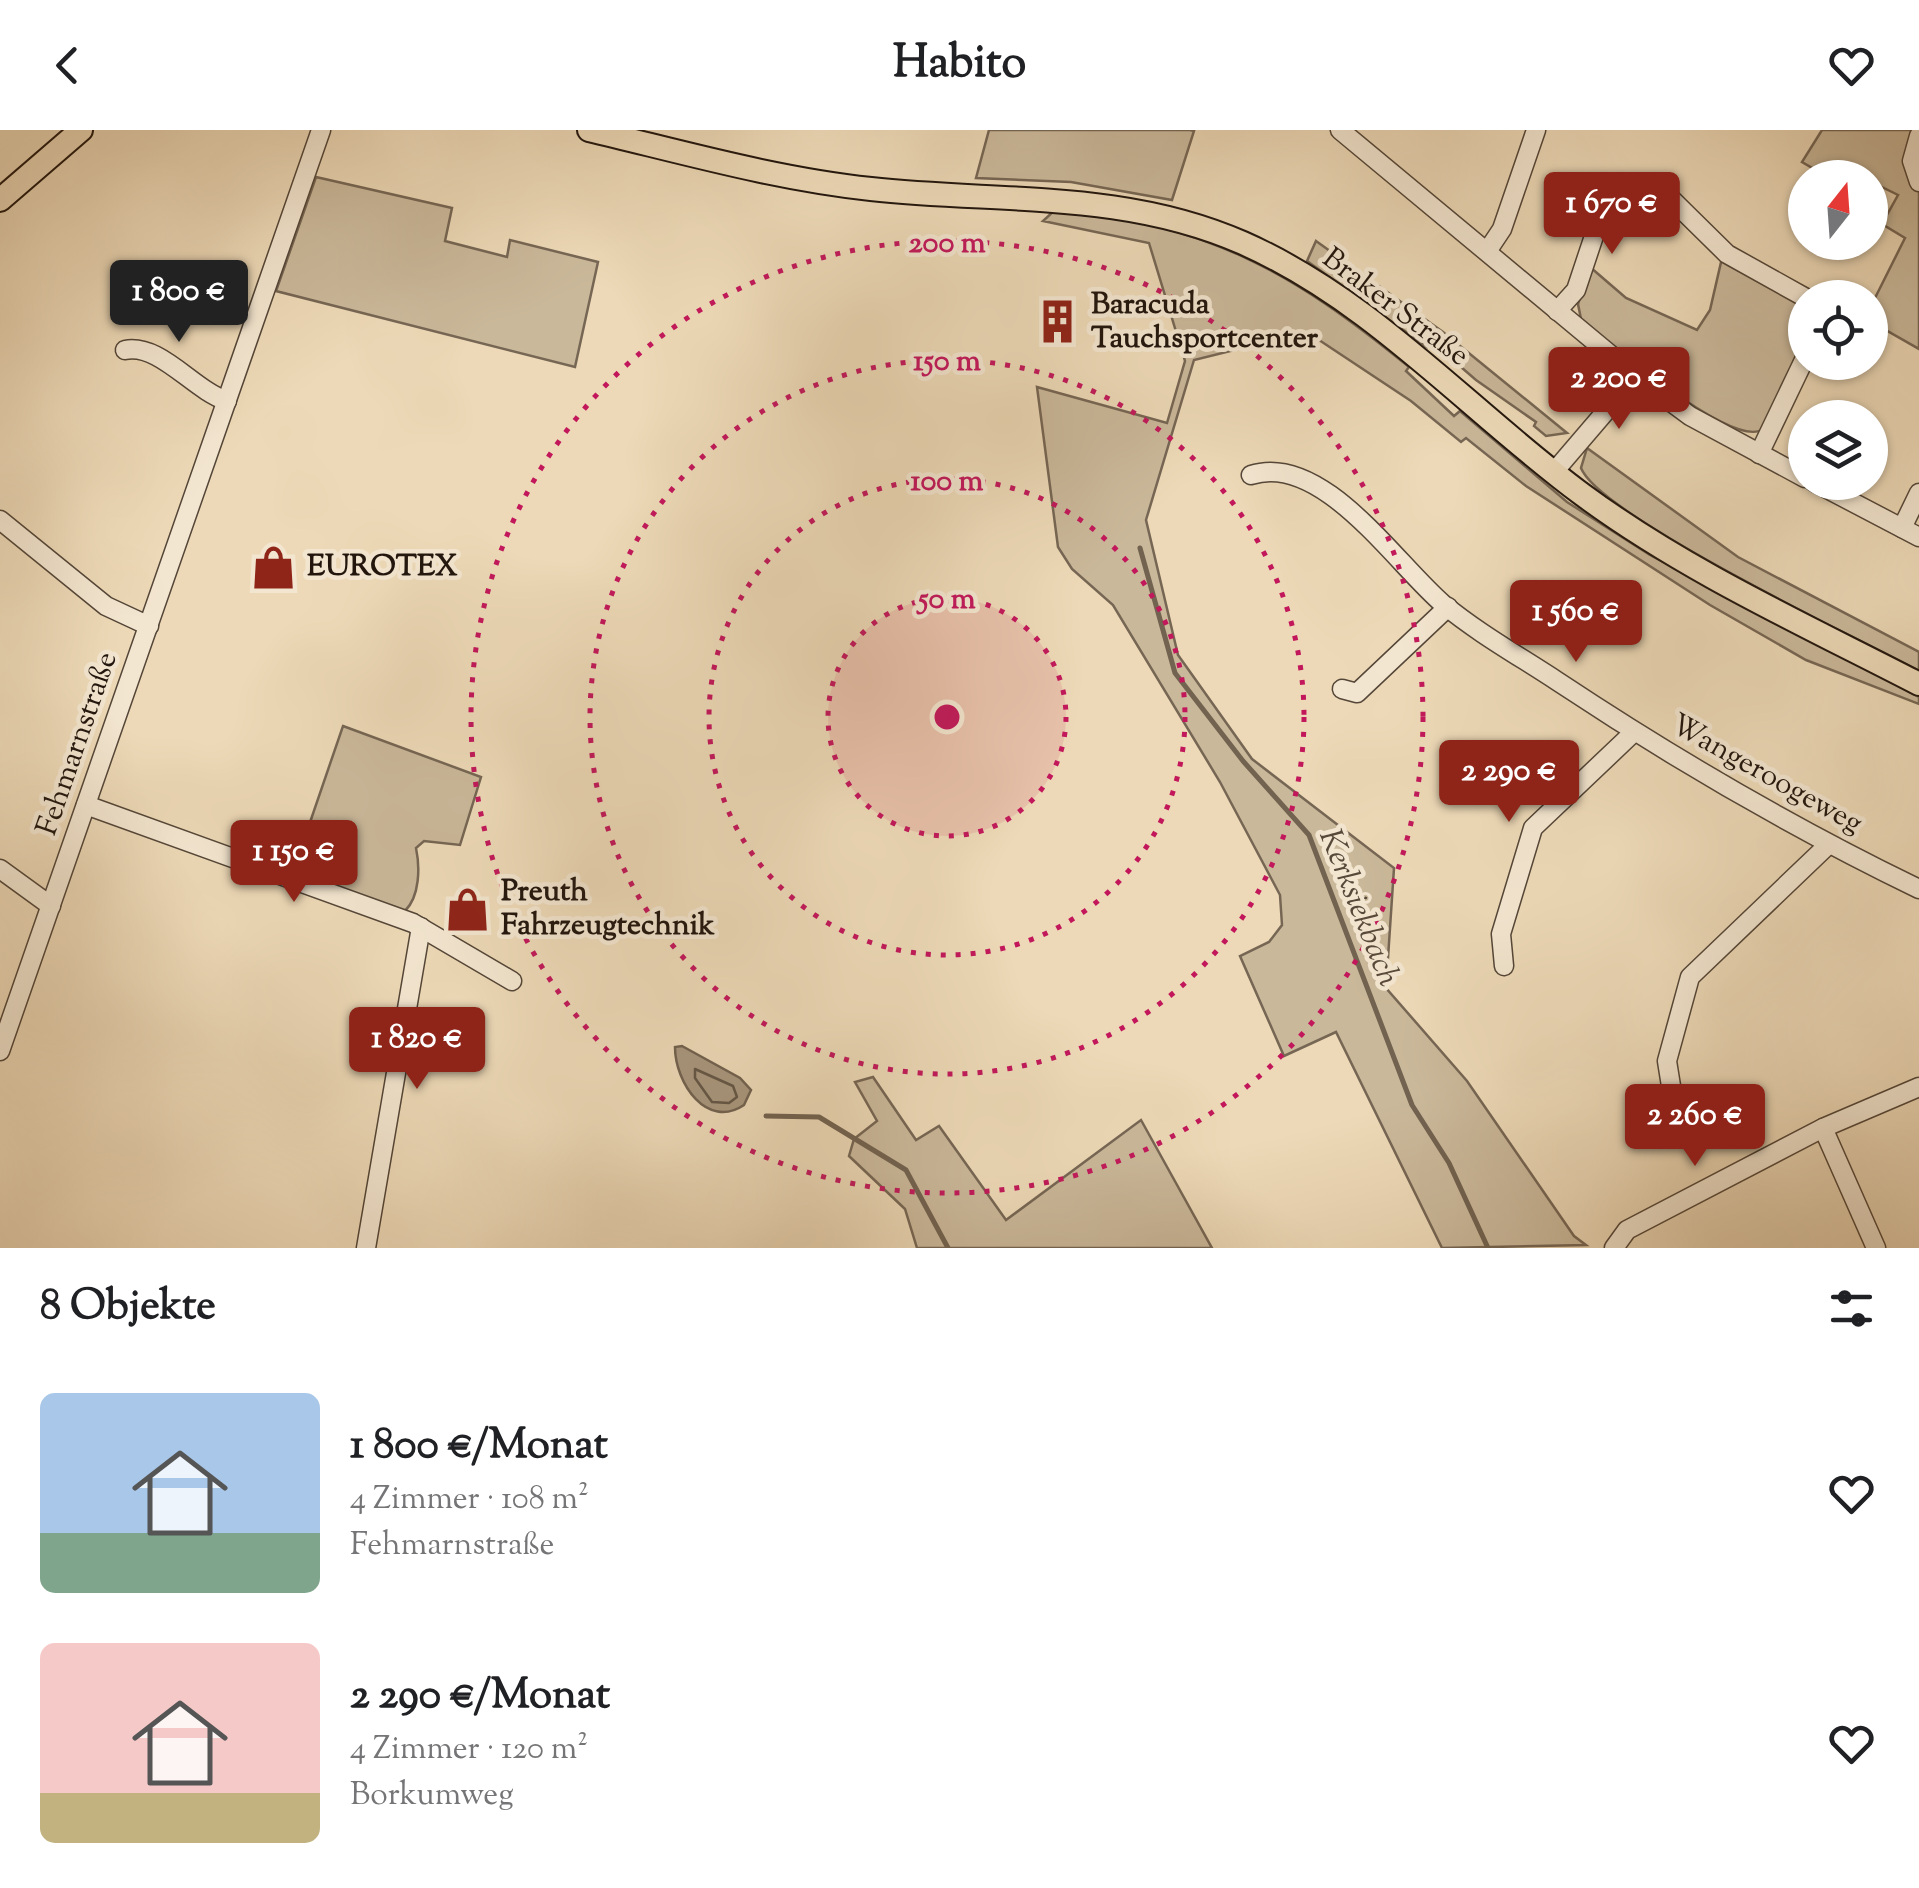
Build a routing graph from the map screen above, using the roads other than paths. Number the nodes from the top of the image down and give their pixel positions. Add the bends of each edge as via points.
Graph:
1 (80, 130) edge
2 (321, 130) edge
3 (589, 130) edge
4 (1340, 130) edge
5 (1536, 130) edge
6 (1362, 136) edge
7 (1919, 136) edge
8 (1919, 182) edge
9 (0, 200) edge
10 (1488, 250) junction
11 (1788, 288) edge
12 (1557, 311) junction
13 (126, 350) dead end
14 (1636, 376) junction
15 (1794, 380) edge
16 (227, 400) junction
17 (1759, 454) junction
18 (1788, 469) edge
19 (1553, 473) junction
20 (1250, 475) dead end
21 (1919, 493) edge
22 (1849, 500) edge
23 (0, 520) edge
24 (1910, 532) edge
25 (1448, 608) junction
26 (148, 626) junction
27 (1919, 684) edge
28 (1342, 689) dead end
29 (1634, 732) junction
30 (86, 806) junction
31 (1828, 845) junction
32 (0, 868) edge
33 (1919, 889) edge
34 (51, 906) junction
35 (421, 927) junction
36 (1504, 966) dead end
37 (512, 981) dead end
38 (0, 1051) edge
39 (1672, 1086) dead end
40 (1919, 1087) edge
41 (1823, 1128) junction
42 (366, 1248) edge
43 (1614, 1248) edge
44 (1876, 1248) edge

1 - 9 main road
2 - 16 street, Fehmarnstraße
3 - 19 main road, Braker Straße via 834,184 1082,200 1192,224 1242,243 1344,300
4 - 6 street
5 - 10 street via 1502,229
6 - 10 street
7 - 8 street via 1912,161
10 - 12 street
11 - 12 street via 1727,254 1662,190 1595,233 1576,290
12 - 14 street
13 - 16 street via 148,350 197,388
14 - 17 street
14 - 19 street
15 - 17 street
16 - 26 street, Fehmarnstraße
17 - 18 street
19 - 27 main road, Braker Straße via 1680,559
20 - 25 street, Wangeroogeweg via 1275,473 1335,494
21 - 24 street
22 - 24 street
23 - 26 street, Fehmarnstraße via 106,606
25 - 28 street via 1358,693
25 - 29 street, Wangeroogeweg
26 - 30 street, Fehmarnstraße
29 - 31 street, Wangeroogeweg
29 - 36 street via 1533,828 1501,934
30 - 34 street, Fehmarnstraße
30 - 35 street
31 - 33 street, Wangeroogeweg
31 - 39 street via 1690,976 1669,1046
32 - 34 street
34 - 38 street, Fehmarnstraße
35 - 37 street
35 - 42 street
40 - 41 street
41 - 43 street via 1626,1230
41 - 44 street

